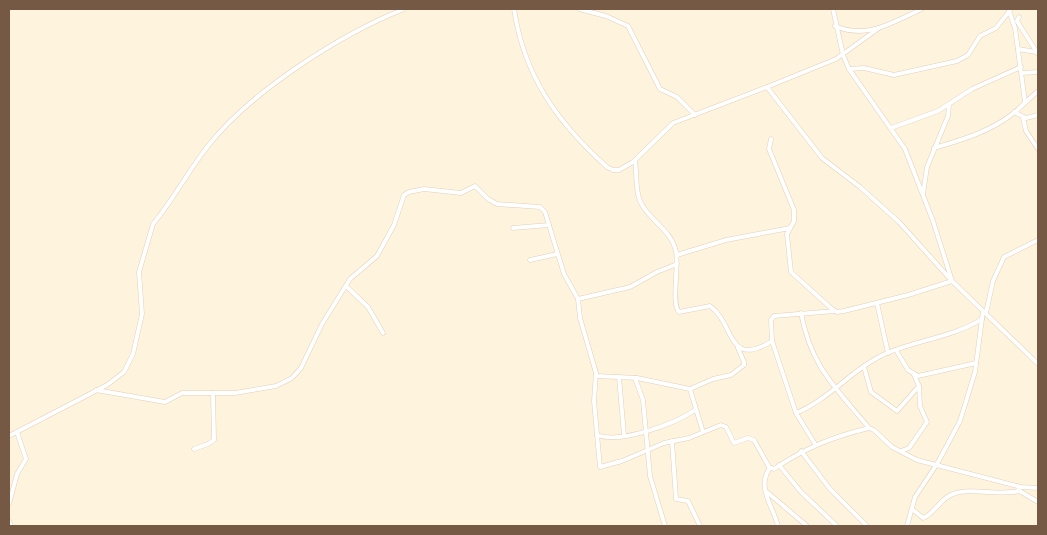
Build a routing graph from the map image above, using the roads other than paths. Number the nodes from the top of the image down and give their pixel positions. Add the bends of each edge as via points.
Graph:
1 (404, 9) edge
2 (514, 9) edge
3 (579, 9) edge
4 (833, 9) edge
5 (922, 9) edge
6 (1010, 9) edge
7 (1019, 17) dead end
8 (835, 26) junction
9 (879, 28) junction
10 (1018, 49) junction
11 (1038, 53) edge
12 (843, 55) junction
13 (1021, 67) junction
14 (850, 69) junction
15 (1038, 72) edge
16 (1022, 73) junction
17 (767, 86) junction
18 (1038, 91) edge
19 (1025, 102) junction
20 (950, 105) junction
21 (1014, 112) junction
22 (695, 115) junction
23 (1038, 115) edge
24 (1024, 118) junction
25 (891, 128) junction
26 (770, 140) dead end
27 (934, 148) junction
28 (1038, 149) edge
29 (635, 160) junction
30 (923, 196) junction
31 (548, 224) junction
32 (513, 228) dead end
33 (790, 228) junction
34 (1038, 240) edge
35 (558, 254) junction
36 (677, 255) junction
37 (530, 260) dead end
38 (677, 264) junction
39 (952, 281) junction
40 (346, 286) junction
41 (578, 299) junction
42 (877, 303) junction
43 (834, 311) junction
44 (801, 312) junction
45 (984, 312) junction
46 (982, 319) junction
47 (383, 333) dead end
48 (772, 341) junction
49 (738, 348) junction
50 (896, 350) junction
51 (888, 353) junction
52 (976, 363) junction
53 (1038, 364) edge
54 (864, 367) junction
55 (914, 375) junction
56 (597, 376) junction
57 (619, 377) junction
58 (635, 378) junction
59 (919, 386) junction
60 (834, 388) junction
61 (690, 389) junction
62 (96, 390) junction
63 (213, 394) junction
64 (696, 410) junction
65 (796, 413) junction
66 (869, 428) junction
67 (645, 431) junction
68 (17, 432) junction
69 (703, 432) junction
70 (597, 435) junction
71 (624, 435) junction
72 (9, 436) edge
73 (672, 441) junction
74 (814, 444) junction
75 (194, 449) dead end
76 (646, 450) junction
77 (801, 451) junction
78 (901, 451) junction
79 (937, 464) junction
80 (779, 465) junction
81 (770, 468) junction
82 (1010, 484) junction
83 (1038, 488) edge
84 (765, 490) junction
85 (1020, 491) junction
86 (1038, 502) edge
87 (9, 504) edge
88 (912, 509) junction
89 (9, 521) edge
90 (11, 526) edge
91 (665, 526) edge
92 (700, 526) edge
93 (778, 526) edge
94 (807, 526) edge
95 (837, 526) edge
96 (867, 526) edge
97 (908, 526) edge

1 - 62 street via 371,24 287,74 238,114 208,145 149,234 139,272 142,314 129,364 117,379
2 - 29 street via 532,75 568,126 602,162 614,170
3 - 22 street via 628,26 660,89 676,97
4 - 8 street
5 - 9 street
6 - 10 street
6 - 14 street via 1001,23 983,34 968,55 957,62 894,75 864,68
7 - 11 street via 1019,27
8 - 9 street via 850,32
8 - 12 street
9 - 12 street
10 - 11 street
10 - 13 street
12 - 14 street
12 - 17 street
13 - 16 street
13 - 20 street via 972,89
14 - 25 street
15 - 16 street
16 - 19 street
17 - 22 street
17 - 39 street via 822,158 899,222
18 - 19 street
19 - 21 street
20 - 25 street
20 - 27 street
21 - 24 street
21 - 27 street via 975,135
22 - 29 street via 673,123
23 - 24 street
24 - 28 street via 1026,131
25 - 30 street via 905,149
26 - 33 street via 769,149 794,210
27 - 30 street via 925,175
29 - 36 street via 642,204 671,237
30 - 39 street
31 - 32 street
31 - 35 street
31 - 40 street via 543,209 497,204 475,186 461,193 433,189 409,192 401,200 394,225 377,256 354,274
33 - 36 street via 734,238
33 - 43 street via 787,234 791,272
34 - 45 street via 1004,256
35 - 37 street
35 - 41 street via 566,279
36 - 38 street
38 - 41 street via 630,287
38 - 49 street via 676,311 710,306 724,322
39 - 42 street
39 - 45 street
40 - 47 street via 368,307
40 - 63 street via 297,374 271,387
41 - 56 street via 580,318
42 - 43 street
42 - 51 street
43 - 44 street
44 - 48 street via 772,317
44 - 60 street via 810,347
45 - 46 street
45 - 53 street
46 - 50 street via 956,332
46 - 52 street
48 - 49 street via 756,347
48 - 65 street
49 - 61 street via 744,362 741,367 730,375
50 - 51 street
50 - 55 street
51 - 54 street
52 - 55 street
52 - 79 street via 960,421
54 - 59 street via 871,392 897,411
54 - 60 street
55 - 59 street
56 - 57 street
56 - 70 street via 594,393
57 - 58 street
57 - 71 street
58 - 61 street
58 - 67 street via 642,400
59 - 78 street via 920,406 927,422 909,448
60 - 65 street via 816,403
60 - 66 street
61 - 64 street
62 - 63 street via 165,402 182,393
62 - 68 street
63 - 75 street via 214,440
64 - 67 street via 677,422
64 - 69 street
65 - 74 street
66 - 74 street
66 - 78 street
67 - 71 street
67 - 76 street
68 - 72 street
68 - 87 street via 26,459 17,474
69 - 73 street
69 - 81 street via 721,425 726,427 734,443 748,438 754,440
70 - 71 street via 608,438
70 - 76 street via 600,467
73 - 76 street
73 - 92 street via 676,499 688,501
74 - 77 street
76 - 91 street via 651,481
77 - 80 street
77 - 96 street via 830,489
78 - 79 street via 917,460
79 - 82 street
79 - 88 street via 918,492
80 - 81 street
80 - 95 street via 801,492
81 - 84 street via 764,476
82 - 83 street
82 - 85 street
84 - 93 street
84 - 94 street
85 - 86 street
85 - 88 street via 995,494 959,492 944,499 923,518
88 - 97 street
89 - 90 street

